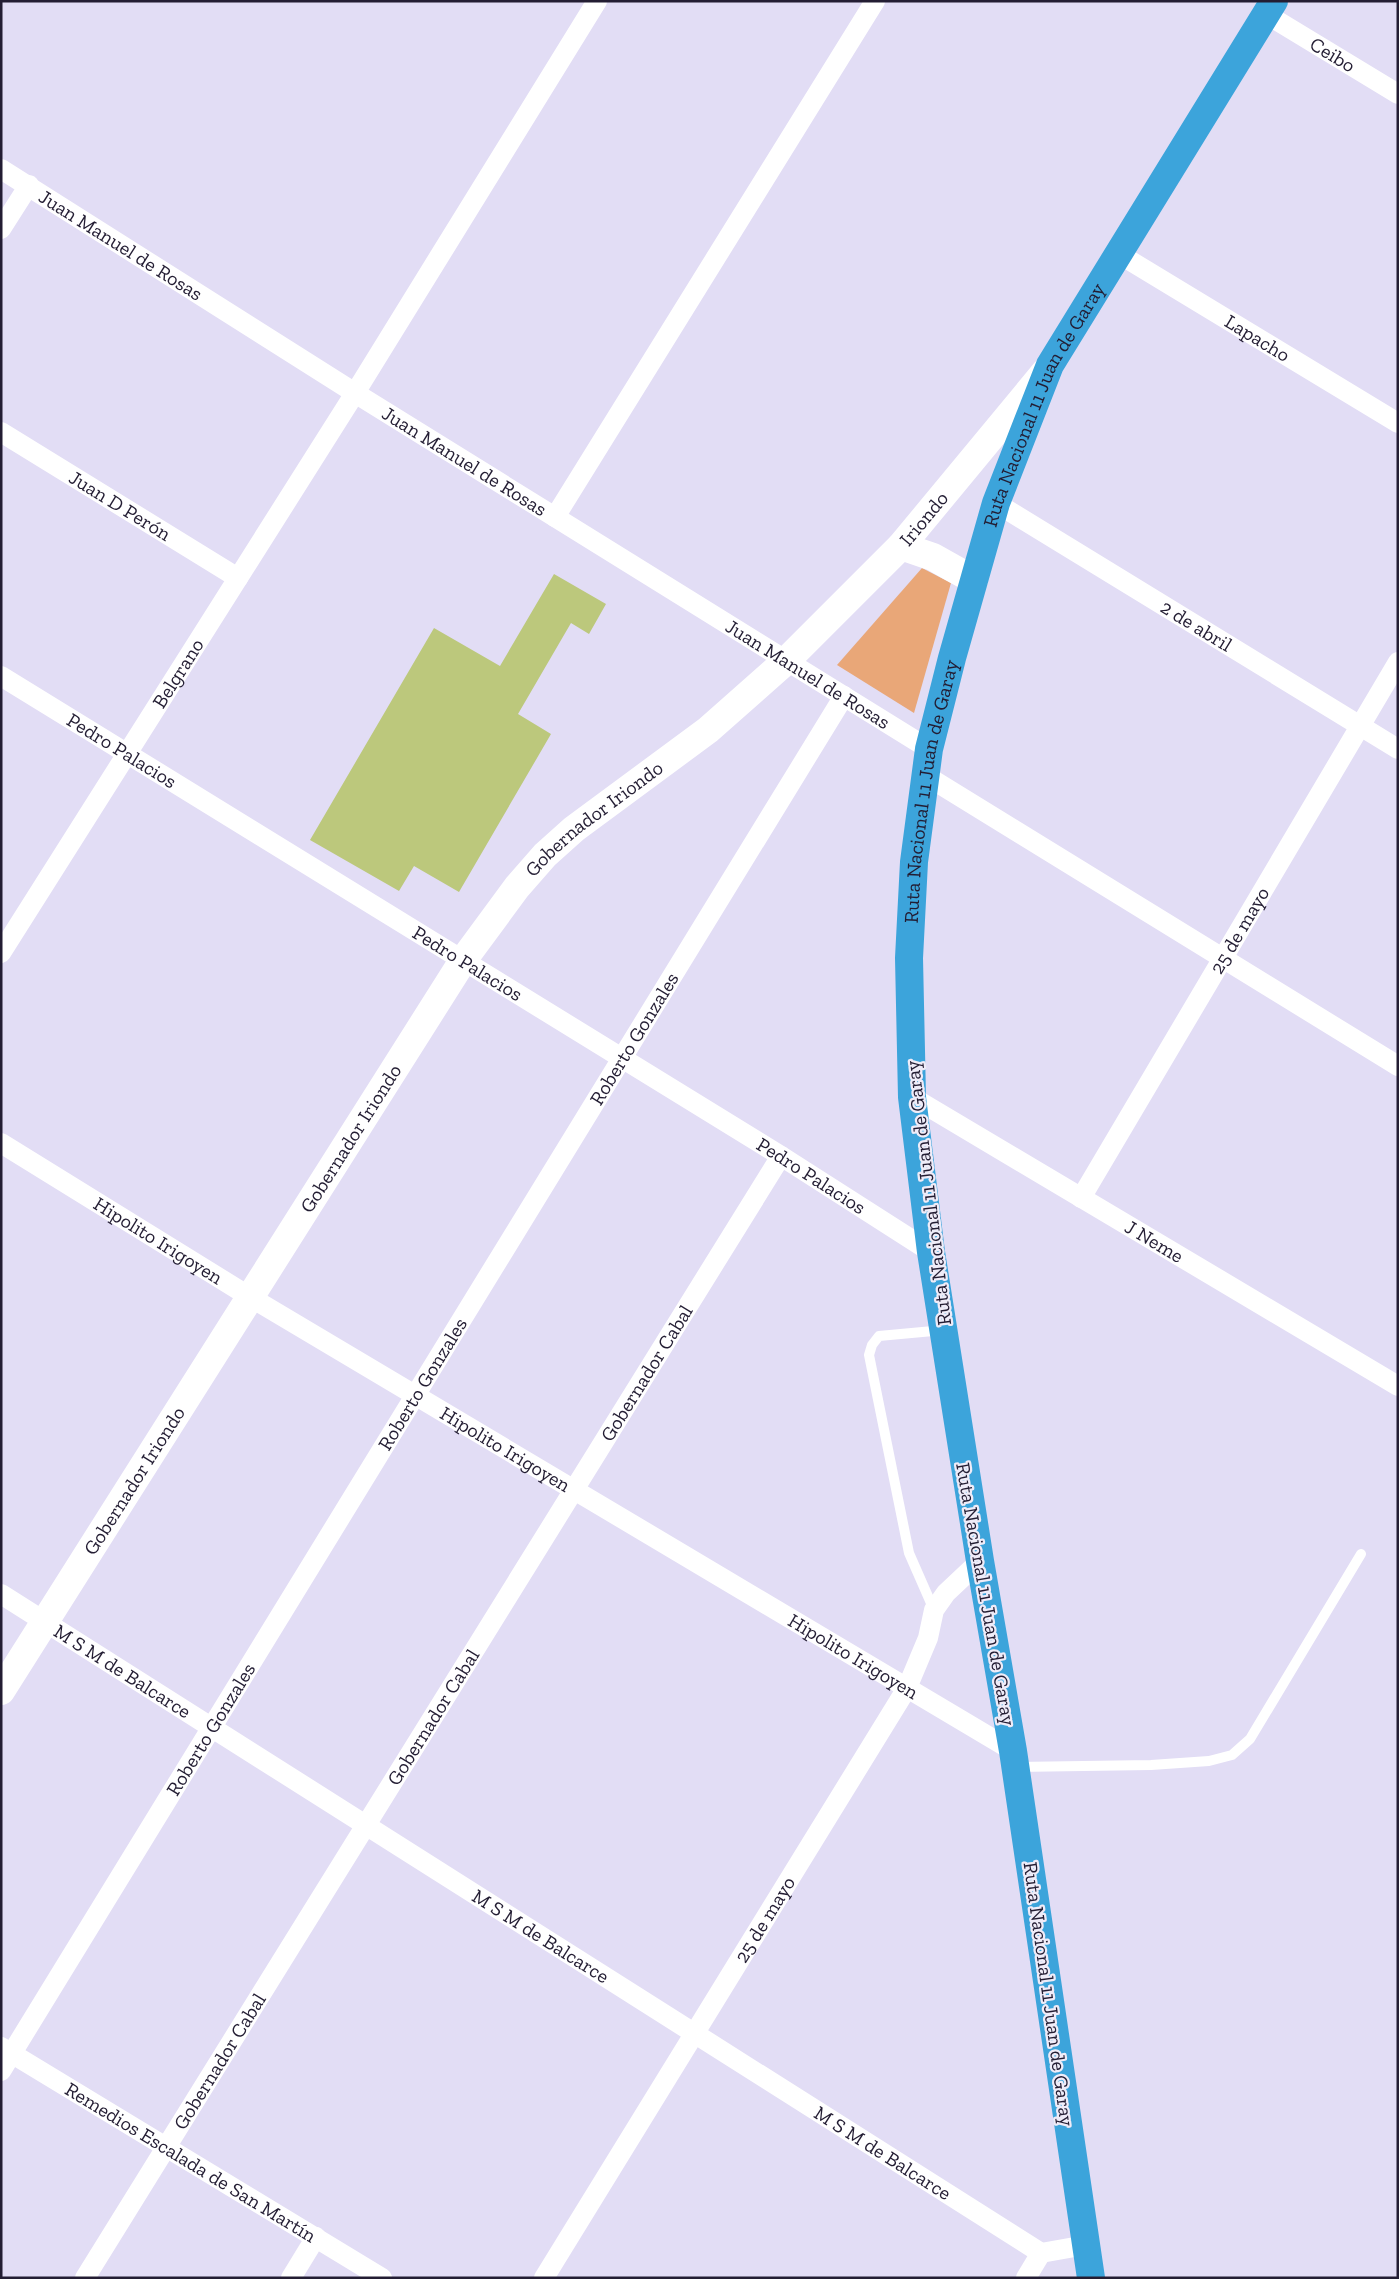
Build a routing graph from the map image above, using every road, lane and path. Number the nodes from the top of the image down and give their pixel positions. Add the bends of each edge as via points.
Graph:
1 (597, 1) edge
2 (875, 1) edge
3 (1270, 7) edge
4 (1398, 94) edge
5 (1, 169) edge
6 (29, 185) junction
7 (1, 229) edge
8 (1119, 254) junction
9 (1050, 365) junction
10 (355, 392) junction
11 (1398, 423) edge
12 (1, 432) edge
13 (996, 503) junction
14 (555, 517) junction
15 (901, 546) junction
16 (238, 578) junction
17 (974, 580) junction
18 (786, 661) junction
19 (1398, 662) edge
20 (1, 676) edge
21 (844, 696) junction
22 (1360, 726) junction
23 (1398, 749) edge
24 (128, 753) junction
25 (927, 762) junction
26 (1, 953) edge
27 (1222, 958) junction
28 (464, 959) junction
29 (622, 1058) junction
30 (1398, 1066) edge
31 (912, 1097) junction
32 (1, 1144) edge
33 (781, 1156) junction
34 (1081, 1198) junction
35 (931, 1252) junction
36 (250, 1297) junction
37 (944, 1330) junction
38 (1398, 1386) edge
39 (416, 1395) junction
40 (574, 1489) junction
41 (1361, 1554) dead end
42 (980, 1561) junction
43 (1, 1594) edge
44 (934, 1610) junction
45 (45, 1621) junction
46 (907, 1688) junction
47 (1, 1691) edge
48 (212, 1726) junction
49 (1014, 1759) junction
50 (366, 1824) junction
51 (694, 2033) junction
52 (6, 2051) edge
53 (1, 2071) edge
54 (166, 2147) junction
55 (316, 2237) junction
56 (1086, 2245) junction
57 (1041, 2253) junction
58 (85, 2278) edge
59 (290, 2278) edge
60 (382, 2278) edge
61 (544, 2278) edge
62 (1026, 2278) edge
63 (1091, 2278) edge

1 - 10 street, Belgrano
2 - 14 street
3 - 4 street, Ceibo
3 - 8 highway, Ruta Nacional 11 Juan de Garay
5 - 6 street, Juan Manuel de Rosas
6 - 7 street
6 - 10 street, Juan Manuel de Rosas
8 - 9 highway, Ruta Nacional 11 Juan de Garay
8 - 11 street, Lapacho
9 - 13 highway, Ruta Nacional 11 Juan de Garay
9 - 15 main road, Iriondo
10 - 14 street, Juan Manuel de Rosas
10 - 16 street, Belgrano
12 - 16 street, Juan D Perón
13 - 17 highway, Ruta Nacional 11 Juan de Garay
13 - 22 street, 2 de abril
14 - 18 street, Juan Manuel de Rosas
15 - 17 main road via 933,557
15 - 18 main road, Iriondo
16 - 24 street, Belgrano
17 - 25 highway, Ruta Nacional 11 Juan de Garay
18 - 21 street, Juan Manuel de Rosas
18 - 28 main road, Gobernador Iriondo via 708,730 544,855
19 - 22 street, 25 de mayo
20 - 24 street, Pedro Palacios
21 - 25 street, Juan Manuel de Rosas
21 - 29 street, Roberto Gonzales
22 - 23 street, 2 de abril
22 - 27 street, 25 de mayo
24 - 26 street, Belgrano
24 - 28 street, Pedro Palacios
25 - 27 street, Juan Manuel de Rosas
25 - 31 highway, Ruta Nacional 11 Juan de Garay via 914,862 909,958
27 - 30 street, Juan Manuel de Rosas
27 - 34 street, 25 de mayo
28 - 29 street, Pedro Palacios
28 - 36 main road, Gobernador Iriondo
29 - 33 street, Pedro Palacios
29 - 39 street, Roberto Gonzales
31 - 34 street, J Neme
31 - 35 highway, Ruta Nacional 11 Juan de Garay
32 - 36 street, Hipolito Irigoyen
33 - 35 street, Pedro Palacios
33 - 40 street, Gobernador Cabal
34 - 38 street, J Neme
35 - 37 highway, Ruta Nacional 11 Juan de Garay
36 - 39 street, Hipolito Irigoyen
36 - 45 main road, Gobernador Iriondo
37 - 42 highway, Ruta Nacional 11 Juan de Garay
37 - 44 lane via 879,1336 869,1355 909,1553
39 - 40 street, Hipolito Irigoyen
39 - 48 street, Roberto Gonzales
40 - 46 street, Hipolito Irigoyen
40 - 50 street, Gobernador Cabal
41 - 49 lane via 1250,1739 1232,1755 1209,1761 1151,1765
42 - 44 street, 25 de mayo via 946,1593
42 - 49 highway, Ruta Nacional 11 Juan de Garay
43 - 45 street, M S M de Balcarce
44 - 46 street, 25 de mayo via 928,1638
45 - 47 main road, Gobernador Iriondo
45 - 48 street, M S M de Balcarce
46 - 49 street, Hipolito Irigoyen
46 - 51 street, 25 de mayo
48 - 50 street, M S M de Balcarce
48 - 52 street, Roberto Gonzales
49 - 56 highway, Ruta Nacional 11 Juan de Garay
50 - 51 street, M S M de Balcarce
50 - 54 street, Gobernador Cabal
51 - 57 street, M S M de Balcarce
51 - 61 street, 25 de mayo
52 - 53 street, Roberto Gonzales
52 - 54 street, Remedios Escalada de San Martín
54 - 55 street, Remedios Escalada de San Martín
54 - 58 street, Gobernador Cabal
55 - 59 street
55 - 60 street, Remedios Escalada de San Martín
56 - 57 street
56 - 63 highway, Ruta Nacional 11 Juan de Garay
57 - 62 street

